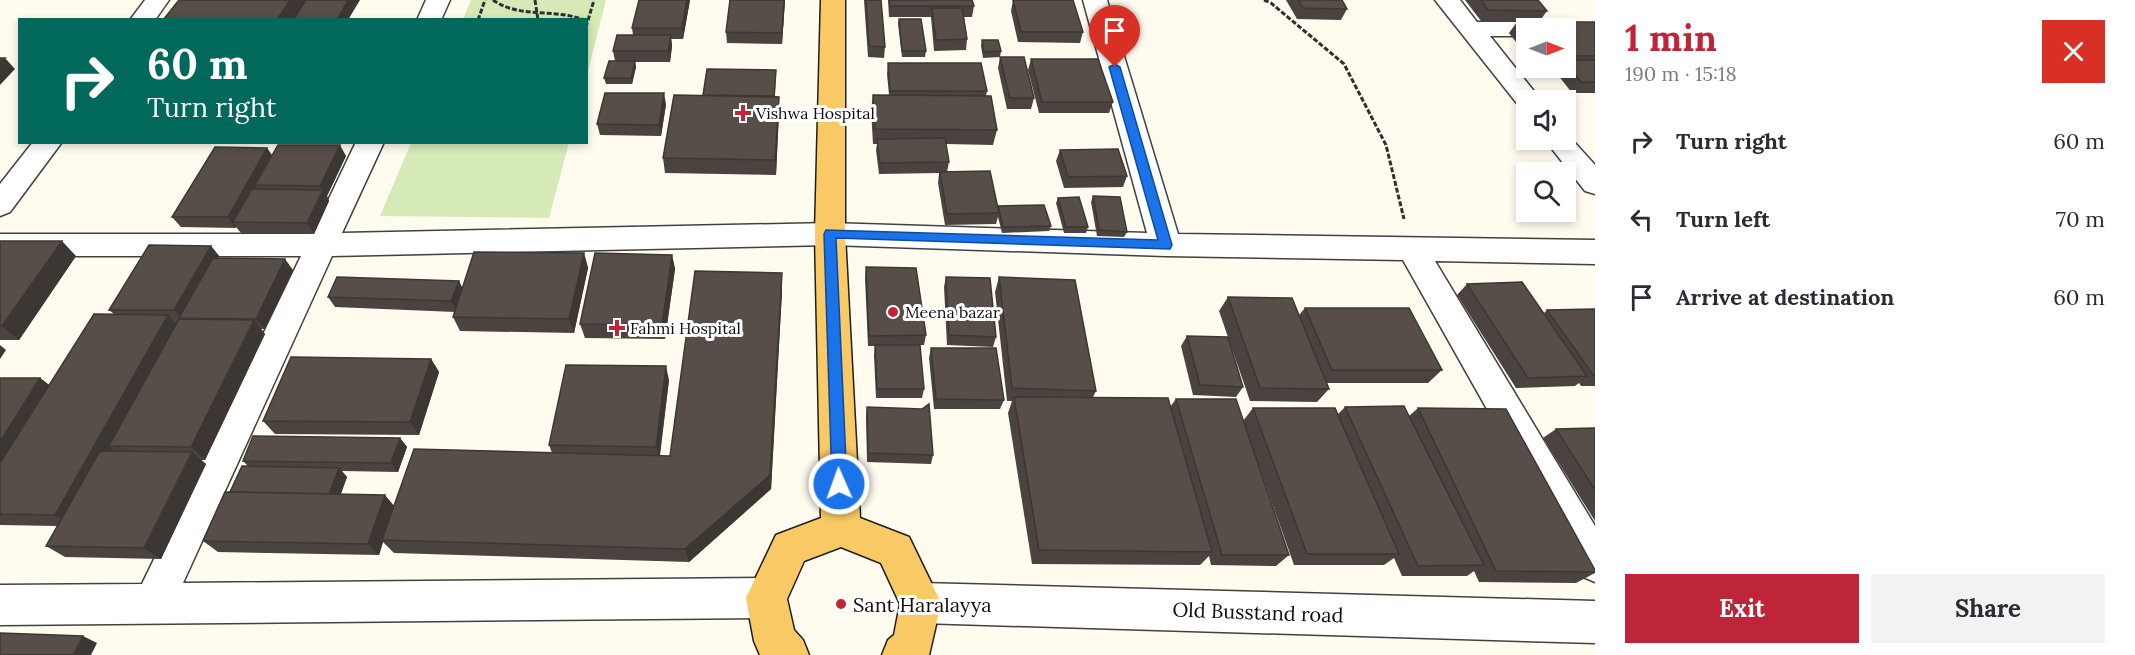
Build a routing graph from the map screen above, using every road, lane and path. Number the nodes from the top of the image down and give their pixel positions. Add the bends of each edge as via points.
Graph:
1 (157, 0) edge
2 (438, 0) edge
3 (485, 0) edge
4 (493, 0) edge
5 (535, 0) edge
6 (594, 0) edge
7 (833, 0) edge
8 (1095, 0) edge
9 (1264, 0) edge
10 (1447, 0) edge
11 (144, 18) edge
12 (430, 18) edge
13 (479, 18) edge
14 (538, 18) edge
15 (578, 18) edge
16 (587, 18) edge
17 (1470, 29) junction
18 (1516, 29) edge
19 (1520, 90) edge
20 (46, 144) edge
21 (369, 144) edge
22 (1567, 150) edge
23 (1595, 184) edge
24 (0, 205) edge
25 (830, 234) junction
26 (322, 244) junction
27 (0, 245) edge
28 (1166, 245) junction
29 (1412, 249) junction
30 (1595, 252) edge
31 (841, 529) junction
32 (1595, 562) edge
33 (766, 598) junction
34 (921, 603) junction
35 (153, 604) junction
36 (0, 605) edge
37 (1595, 622) edge
38 (788, 655) edge
39 (903, 655) edge

1 - 11 street
2 - 12 street
3 - 13 path
4 - 15 path via 517,10 561,12
5 - 14 path
6 - 16 path
7 - 25 main road
8 - 28 street
9 - 29 path via 1344,64 1386,145
10 - 17 street
17 - 18 street
17 - 19 street
20 - 24 street
21 - 26 street
22 - 23 street
25 - 26 street
25 - 28 street
25 - 31 main road
26 - 27 street
26 - 35 street
28 - 29 street
29 - 30 street
29 - 32 street
31 - 33 main road via 790,548
31 - 34 main road via 895,550
33 - 35 street
33 - 38 main road via 775,641
34 - 37 street, Old Busstand road
34 - 39 main road via 912,646
35 - 36 street

